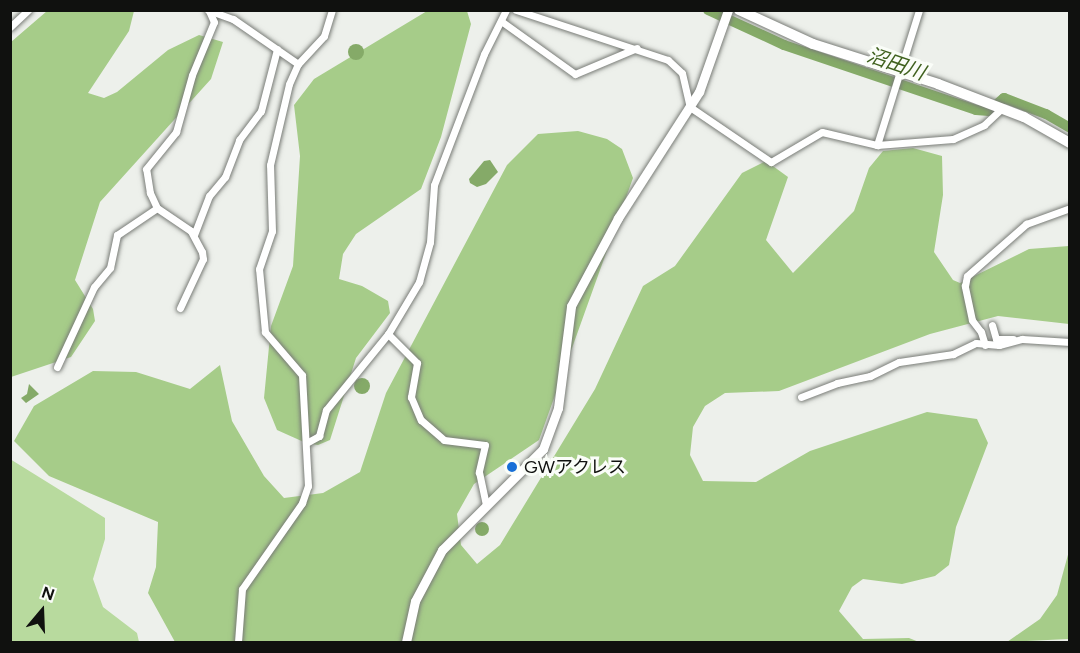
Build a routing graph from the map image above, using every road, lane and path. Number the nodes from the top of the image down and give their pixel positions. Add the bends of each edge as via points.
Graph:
1 (28, 10) edge
2 (332, 10) edge
3 (506, 10) edge
4 (516, 10) edge
5 (728, 10) edge
6 (739, 10) edge
7 (919, 10) edge
8 (208, 11) edge
9 (501, 21) junction
10 (10, 27) edge
11 (638, 48) junction
12 (277, 49) junction
13 (298, 64) junction
14 (897, 70) junction
15 (690, 107) junction
16 (996, 107) junction
17 (1070, 143) edge
18 (877, 145) junction
19 (157, 208) junction
20 (1070, 208) edge
21 (194, 235) junction
22 (180, 308) dead end
23 (992, 325) dead end
24 (388, 334) junction
25 (1016, 339) junction
26 (1070, 342) edge
27 (985, 345) junction
28 (57, 367) dead end
29 (801, 397) dead end
30 (308, 442) junction
31 (486, 505) junction
32 (238, 642) edge
33 (406, 642) edge

1 - 10 street
2 - 13 street via 320,43
3 - 9 street
4 - 11 street
5 - 15 street via 706,75
6 - 14 main road via 813,44
7 - 14 street
8 - 12 street via 233,20
8 - 19 street via 213,22 176,132 146,169
9 - 11 street via 575,74
9 - 24 street via 484,54 434,185 428,251 419,282
11 - 15 street via 656,53 677,67
12 - 13 street
12 - 21 street via 261,111 239,140 225,177 209,196
13 - 30 street via 289,84 270,165 272,231 259,269 265,333 303,375
14 - 16 main road
14 - 18 street
15 - 18 street via 771,162 822,132
15 - 31 street via 618,218 572,306 558,408 543,449
16 - 17 main road
16 - 18 street via 984,125 953,139
19 - 21 street
19 - 28 street via 117,235 110,268 94,287
20 - 27 street via 1026,224 967,276 965,286 972,320
21 - 22 street via 203,259
23 - 25 street via 996,339
24 - 30 street via 326,410 319,436
24 - 31 street via 417,363 411,397 421,420 444,440 485,444 479,472
25 - 26 street
25 - 27 street
27 - 29 street via 976,343 953,354 900,362 870,376
30 - 32 street via 308,486 302,503 242,588
31 - 33 street via 442,550 428,571 415,602

